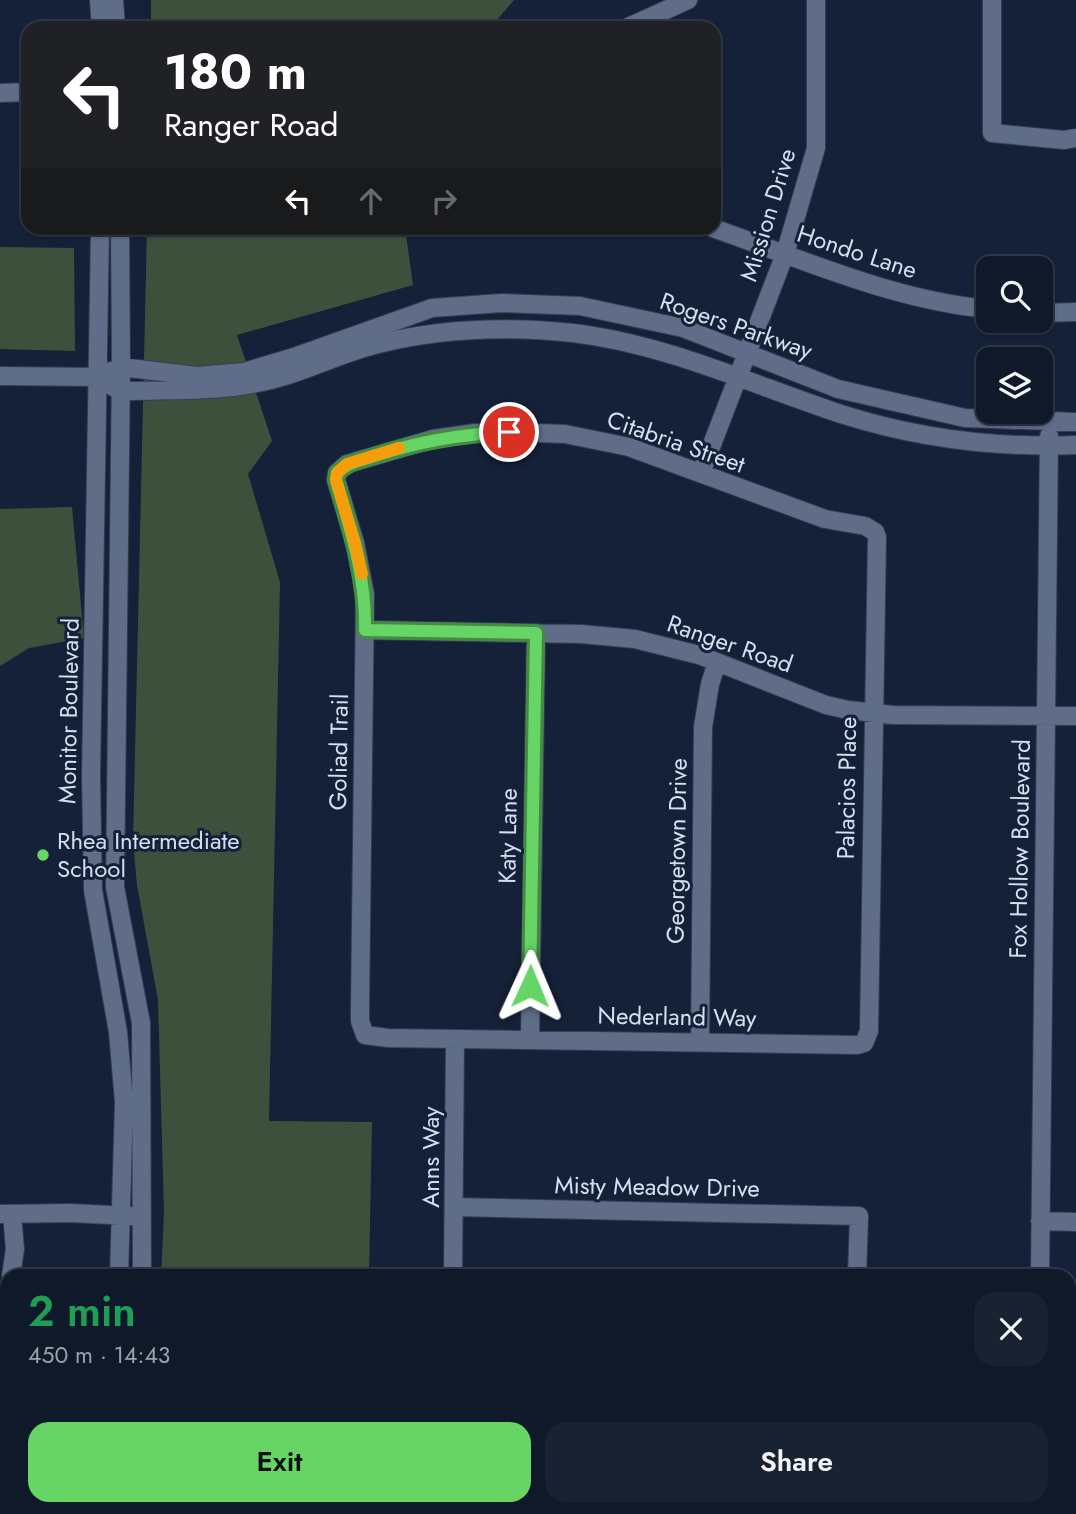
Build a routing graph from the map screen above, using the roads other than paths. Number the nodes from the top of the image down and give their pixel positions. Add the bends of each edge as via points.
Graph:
1 (99, 0) edge
2 (114, 0) edge
3 (688, 0) edge
4 (816, 0) edge
5 (992, 0) edge
6 (100, 21) edge
7 (116, 21) edge
8 (642, 21) edge
9 (21, 92) edge
10 (0, 93) edge
11 (1076, 138) edge
12 (721, 231) edge
13 (100, 235) edge
14 (120, 235) edge
15 (785, 254) junction
16 (976, 308) edge
17 (1053, 313) edge
18 (1076, 313) edge
19 (746, 353) junction
20 (121, 367) junction
21 (0, 376) edge
22 (96, 377) junction
23 (736, 378) junction
24 (120, 391) junction
25 (976, 419) edge
26 (1053, 422) edge
27 (1076, 422) edge
28 (1049, 424) edge
29 (1076, 445) edge
30 (1049, 446) junction
31 (337, 473) joint
32 (701, 473) junction
33 (875, 532) joint
34 (365, 630) junction
35 (536, 633) junction
36 (718, 662) junction
37 (873, 713) junction
38 (1046, 716) junction
39 (1076, 716) edge
40 (365, 1035) joint
41 (455, 1039) junction
42 (530, 1040) junction
43 (700, 1042) junction
44 (864, 1043) joint
45 (455, 1207) junction
46 (6, 1214) edge
47 (121, 1216) junction
48 (142, 1216) junction
49 (1040, 1221) junction
50 (1076, 1222) edge
51 (12, 1269) edge
52 (119, 1269) edge
53 (142, 1269) edge
54 (453, 1269) edge
55 (858, 1269) edge
56 (1040, 1269) edge

1 - 6 street
2 - 7 street
3 - 8 street
4 - 15 street, Mission Drive via 816,148
5 - 11 street via 992,133
9 - 10 street
12 - 15 street, Hondo Lane
13 - 22 street, Monitor Boulevard
14 - 20 street, Monitor Boulevard
15 - 16 street, Hondo Lane via 907,295
15 - 19 street, Mission Drive
17 - 18 street
19 - 20 street, Rogers Parkway via 683,328 600,310 501,303 432,308 244,372 197,376
19 - 23 street, Mission Drive
19 - 25 street, Rogers Parkway via 838,388
20 - 22 street, Rogers Parkway
20 - 24 street, Monitor Boulevard
21 - 22 street, Rogers Parkway
22 - 24 street, Rogers Parkway
22 - 47 street, Monitor Boulevard via 93,890 113,994 124,1102
23 - 24 street, Rogers Parkway via 624,341 491,328 441,331 377,344 256,384
23 - 30 street, Rogers Parkway via 895,429
23 - 32 street, Mission Drive
24 - 48 street, Monitor Boulevard via 115,887 141,1023
26 - 27 street, Rogers Parkway
28 - 30 street, Fox Hollow Boulevard
29 - 30 street, Rogers Parkway
30 - 38 street, Fox Hollow Boulevard
31 - 32 street, Citabria Street via 347,464 433,439 509,432 597,439
31 - 34 street, Goliad Trail via 362,574
32 - 33 street, Citabria Street
33 - 37 street, Palacios Place
34 - 35 street, Ranger Road
34 - 40 street, Goliad Trail via 360,1008
35 - 36 street, Ranger Road via 635,639
35 - 42 street, Katy Lane
36 - 37 street, Ranger Road via 826,705
36 - 43 street, Georgetown Drive via 709,684 703,727
37 - 38 street, Ranger Road
37 - 44 street, Palacios Place via 869,1031
38 - 39 street, Ranger Road
38 - 49 street, Fox Hollow Boulevard
40 - 41 street, Nederland Way
41 - 42 street, Nederland Way
41 - 45 street, Anns Way
42 - 43 street, Nederland Way
43 - 44 street, Nederland Way
45 - 54 street, Anns Way
45 - 55 street, Misty Meadow Drive via 859,1216
46 - 47 street
46 - 51 street via 15,1249
47 - 48 street
47 - 52 street, Monitor Boulevard
48 - 53 street, Monitor Boulevard
49 - 50 street
49 - 56 street, Fox Hollow Boulevard

